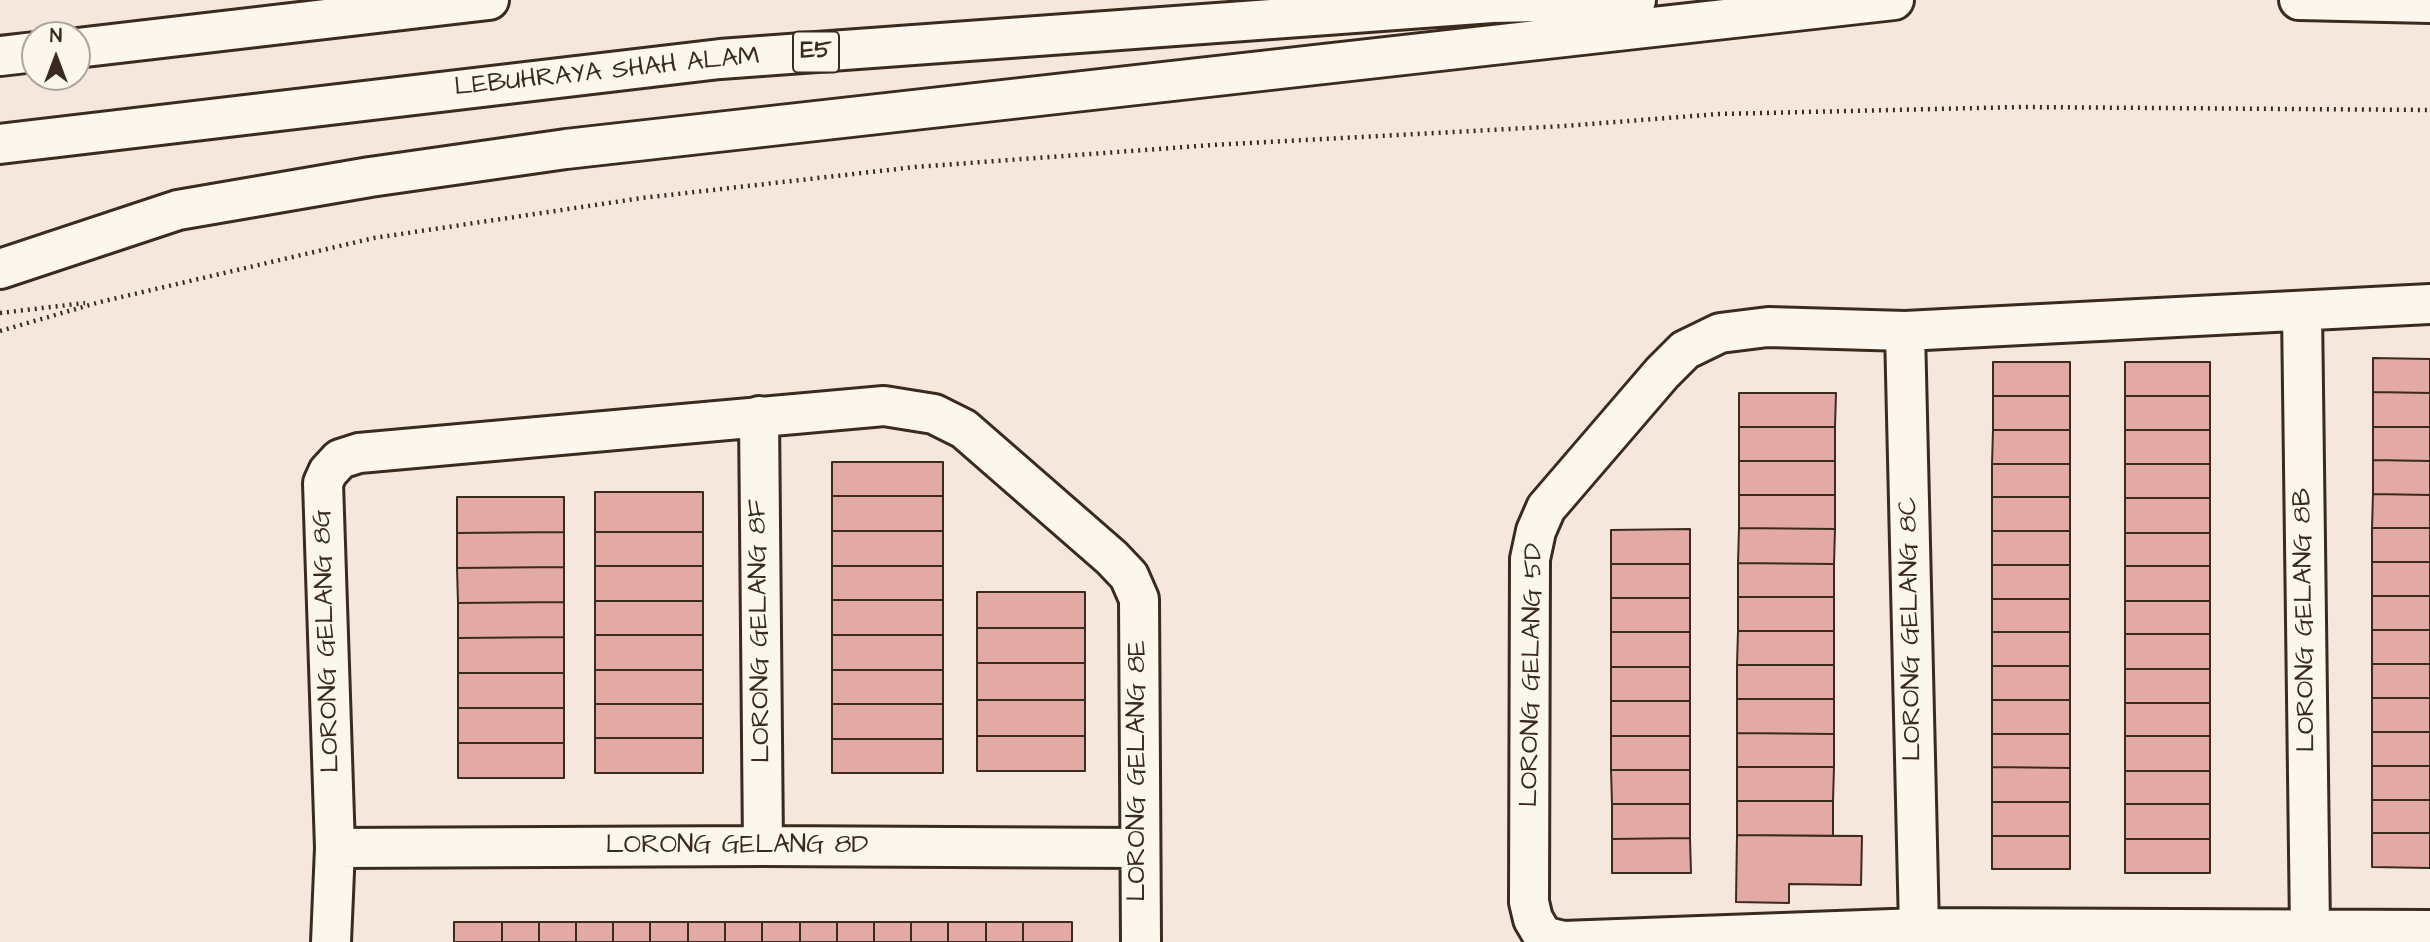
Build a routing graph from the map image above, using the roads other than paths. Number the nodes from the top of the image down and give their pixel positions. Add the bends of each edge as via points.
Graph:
1 (489, 0) edge
2 (1636, 0) edge
3 (1894, 0) edge
4 (2299, 0) edge
5 (2430, 3) edge
6 (91, 46) edge
7 (21, 54) edge
8 (0, 56) edge
9 (0, 144) edge
10 (0, 269) edge
11 (2430, 303) edge
12 (2302, 311) junction
13 (1905, 331) junction
14 (759, 416) junction
15 (763, 846) junction
16 (335, 848) junction
17 (1139, 848) junction
18 (1919, 928) junction
19 (2310, 929) junction
20 (2430, 930) edge
21 (331, 942) edge
22 (1141, 942) edge

1 - 6 main road
2 - 9 main road, LEBUHRAYA SHAH ALAM / E5 via 1492,4 720,59
3 - 10 main road via 566,149 178,210
4 - 5 main road
7 - 8 main road
11 - 12 main road, LORONG GELANG 5D
12 - 13 main road, LORONG GELANG 5D
12 - 19 main road, LORONG GELANG 8B
13 - 18 main road, LORONG GELANG 8C
13 - 18 main road, LORONG GELANG 5D via 1768,327 1720,333 1685,350 1546,508 1530,559 1529,902 1543,936 1563,942
14 - 15 main road, LORONG GELANG 8F
14 - 16 main road, LORONG GELANG 8G via 359,453 340,459 323,483
14 - 17 main road, LORONG GELANG 8E via 884,406 934,414 964,429 1129,576 1139,599
15 - 16 main road, LORONG GELANG 8D
15 - 17 main road, LORONG GELANG 8D
16 - 21 main road
17 - 22 main road, LORONG GELANG 8E
18 - 19 main road
19 - 20 main road

